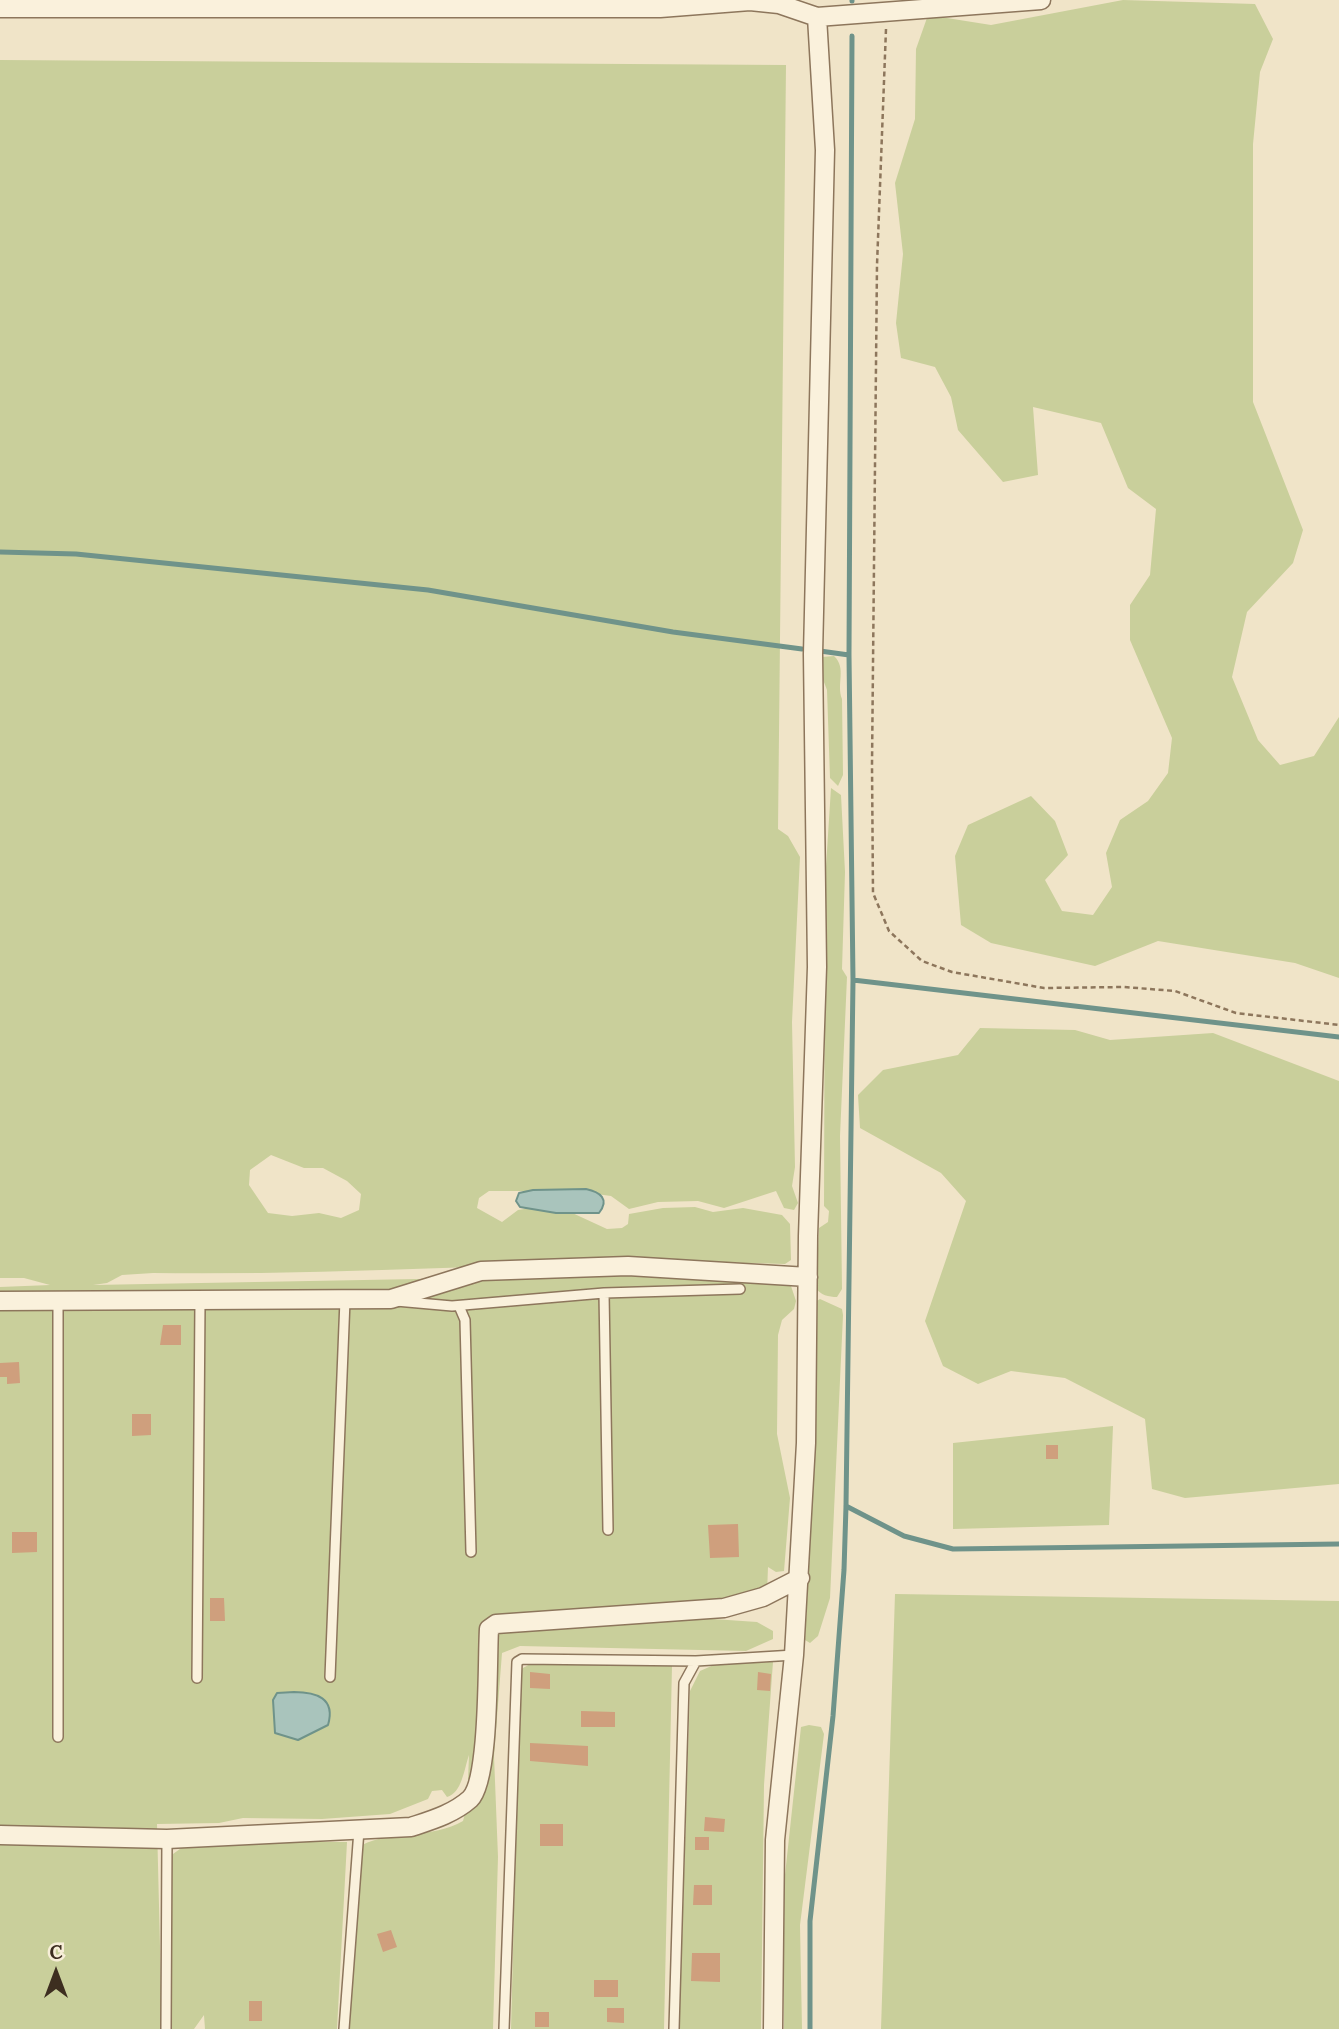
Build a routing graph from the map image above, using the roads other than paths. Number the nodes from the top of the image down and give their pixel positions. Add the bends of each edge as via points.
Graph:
1 (1041, 0) edge
2 (109, 4) edge
3 (917, 5) edge
4 (0, 8) edge
5 (817, 17) junction
6 (808, 1277) junction
7 (740, 1289) dead end
8 (604, 1293) junction
9 (345, 1300) junction
10 (391, 1300) junction
11 (0, 1301) edge
12 (58, 1301) junction
13 (200, 1302) junction
14 (459, 1306) junction
15 (608, 1530) dead end
16 (471, 1552) dead end
17 (800, 1578) junction
18 (794, 1655) junction
19 (696, 1661) junction
20 (330, 1676) dead end
21 (197, 1678) dead end
22 (58, 1737) dead end
23 (359, 1830) junction
24 (0, 1835) edge
25 (167, 1839) junction
26 (166, 2029) edge
27 (344, 2029) edge
28 (504, 2029) edge
29 (674, 2029) edge
30 (773, 2029) edge

1 - 3 street
2 - 4 street
2 - 5 street via 660,8 750,1 779,4
3 - 5 street
5 - 6 street via 825,150 813,654 817,967
6 - 10 street via 628,1266 481,1271
6 - 17 street
7 - 8 lane
8 - 14 lane
8 - 15 lane
9 - 10 street
9 - 13 street
9 - 20 lane
10 - 14 lane
11 - 12 street
12 - 13 street
12 - 22 lane
13 - 21 lane
14 - 16 lane via 465,1321
17 - 18 street
17 - 23 street via 763,1597 724,1608 496,1623 489,1629 483,1768 472,1798 449,1814 411,1827
18 - 19 lane
18 - 30 street via 775,1840
19 - 28 lane via 517,1662
19 - 29 lane via 684,1683
23 - 25 street
23 - 27 lane
24 - 25 street
25 - 26 lane

